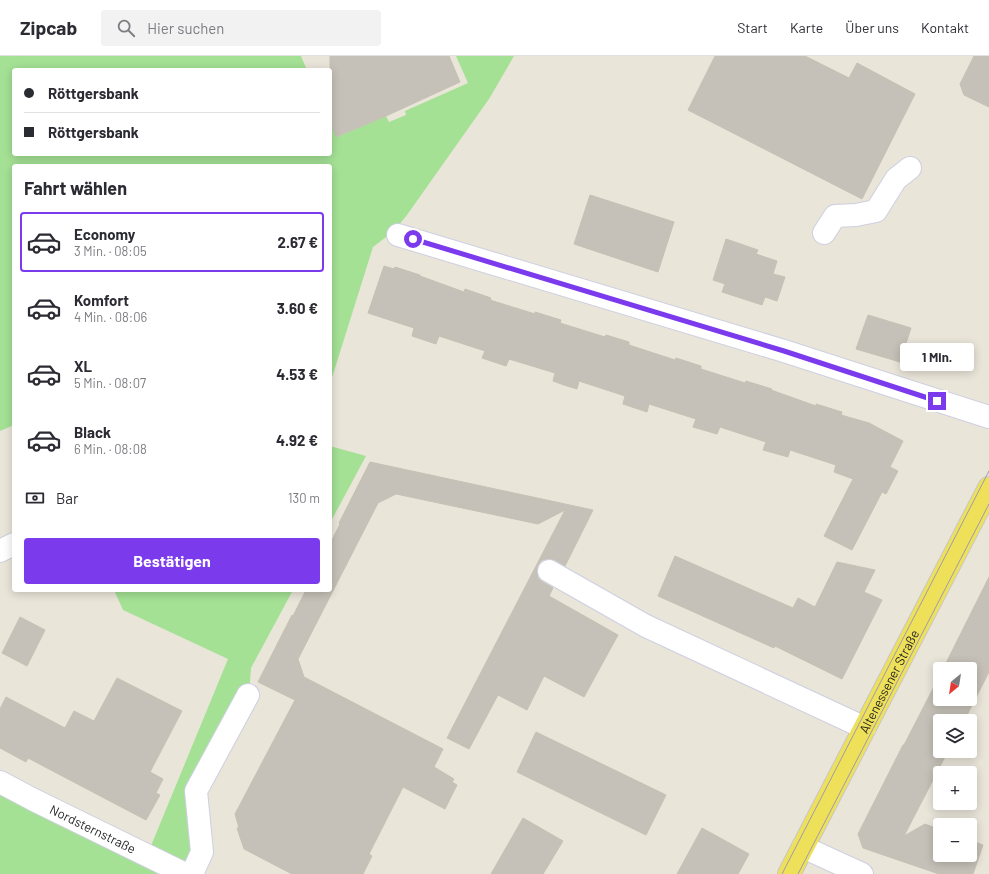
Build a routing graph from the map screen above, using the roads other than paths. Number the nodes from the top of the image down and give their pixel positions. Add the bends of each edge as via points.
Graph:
1 (910, 168) dead end
2 (824, 233) dead end
3 (398, 234) dead end
4 (989, 417) edge
5 (989, 488) edge
6 (12, 545) edge
7 (0, 551) edge
8 (549, 570) dead end
9 (248, 695) dead end
10 (865, 728) junction
11 (0, 782) edge
12 (803, 847) junction
13 (185, 874) edge
14 (192, 874) edge
15 (789, 874) edge
16 (862, 874) edge

1 - 2 street via 896,179 876,211 835,216
3 - 4 street via 784,351
5 - 10 main road, Altenessener Straße
6 - 7 street
8 - 10 street via 646,626
9 - 14 street via 196,790 202,852
10 - 12 main road, Altenessener Straße
11 - 13 street, Nordsternstraße
12 - 15 main road, Altenessener Straße
12 - 16 street

